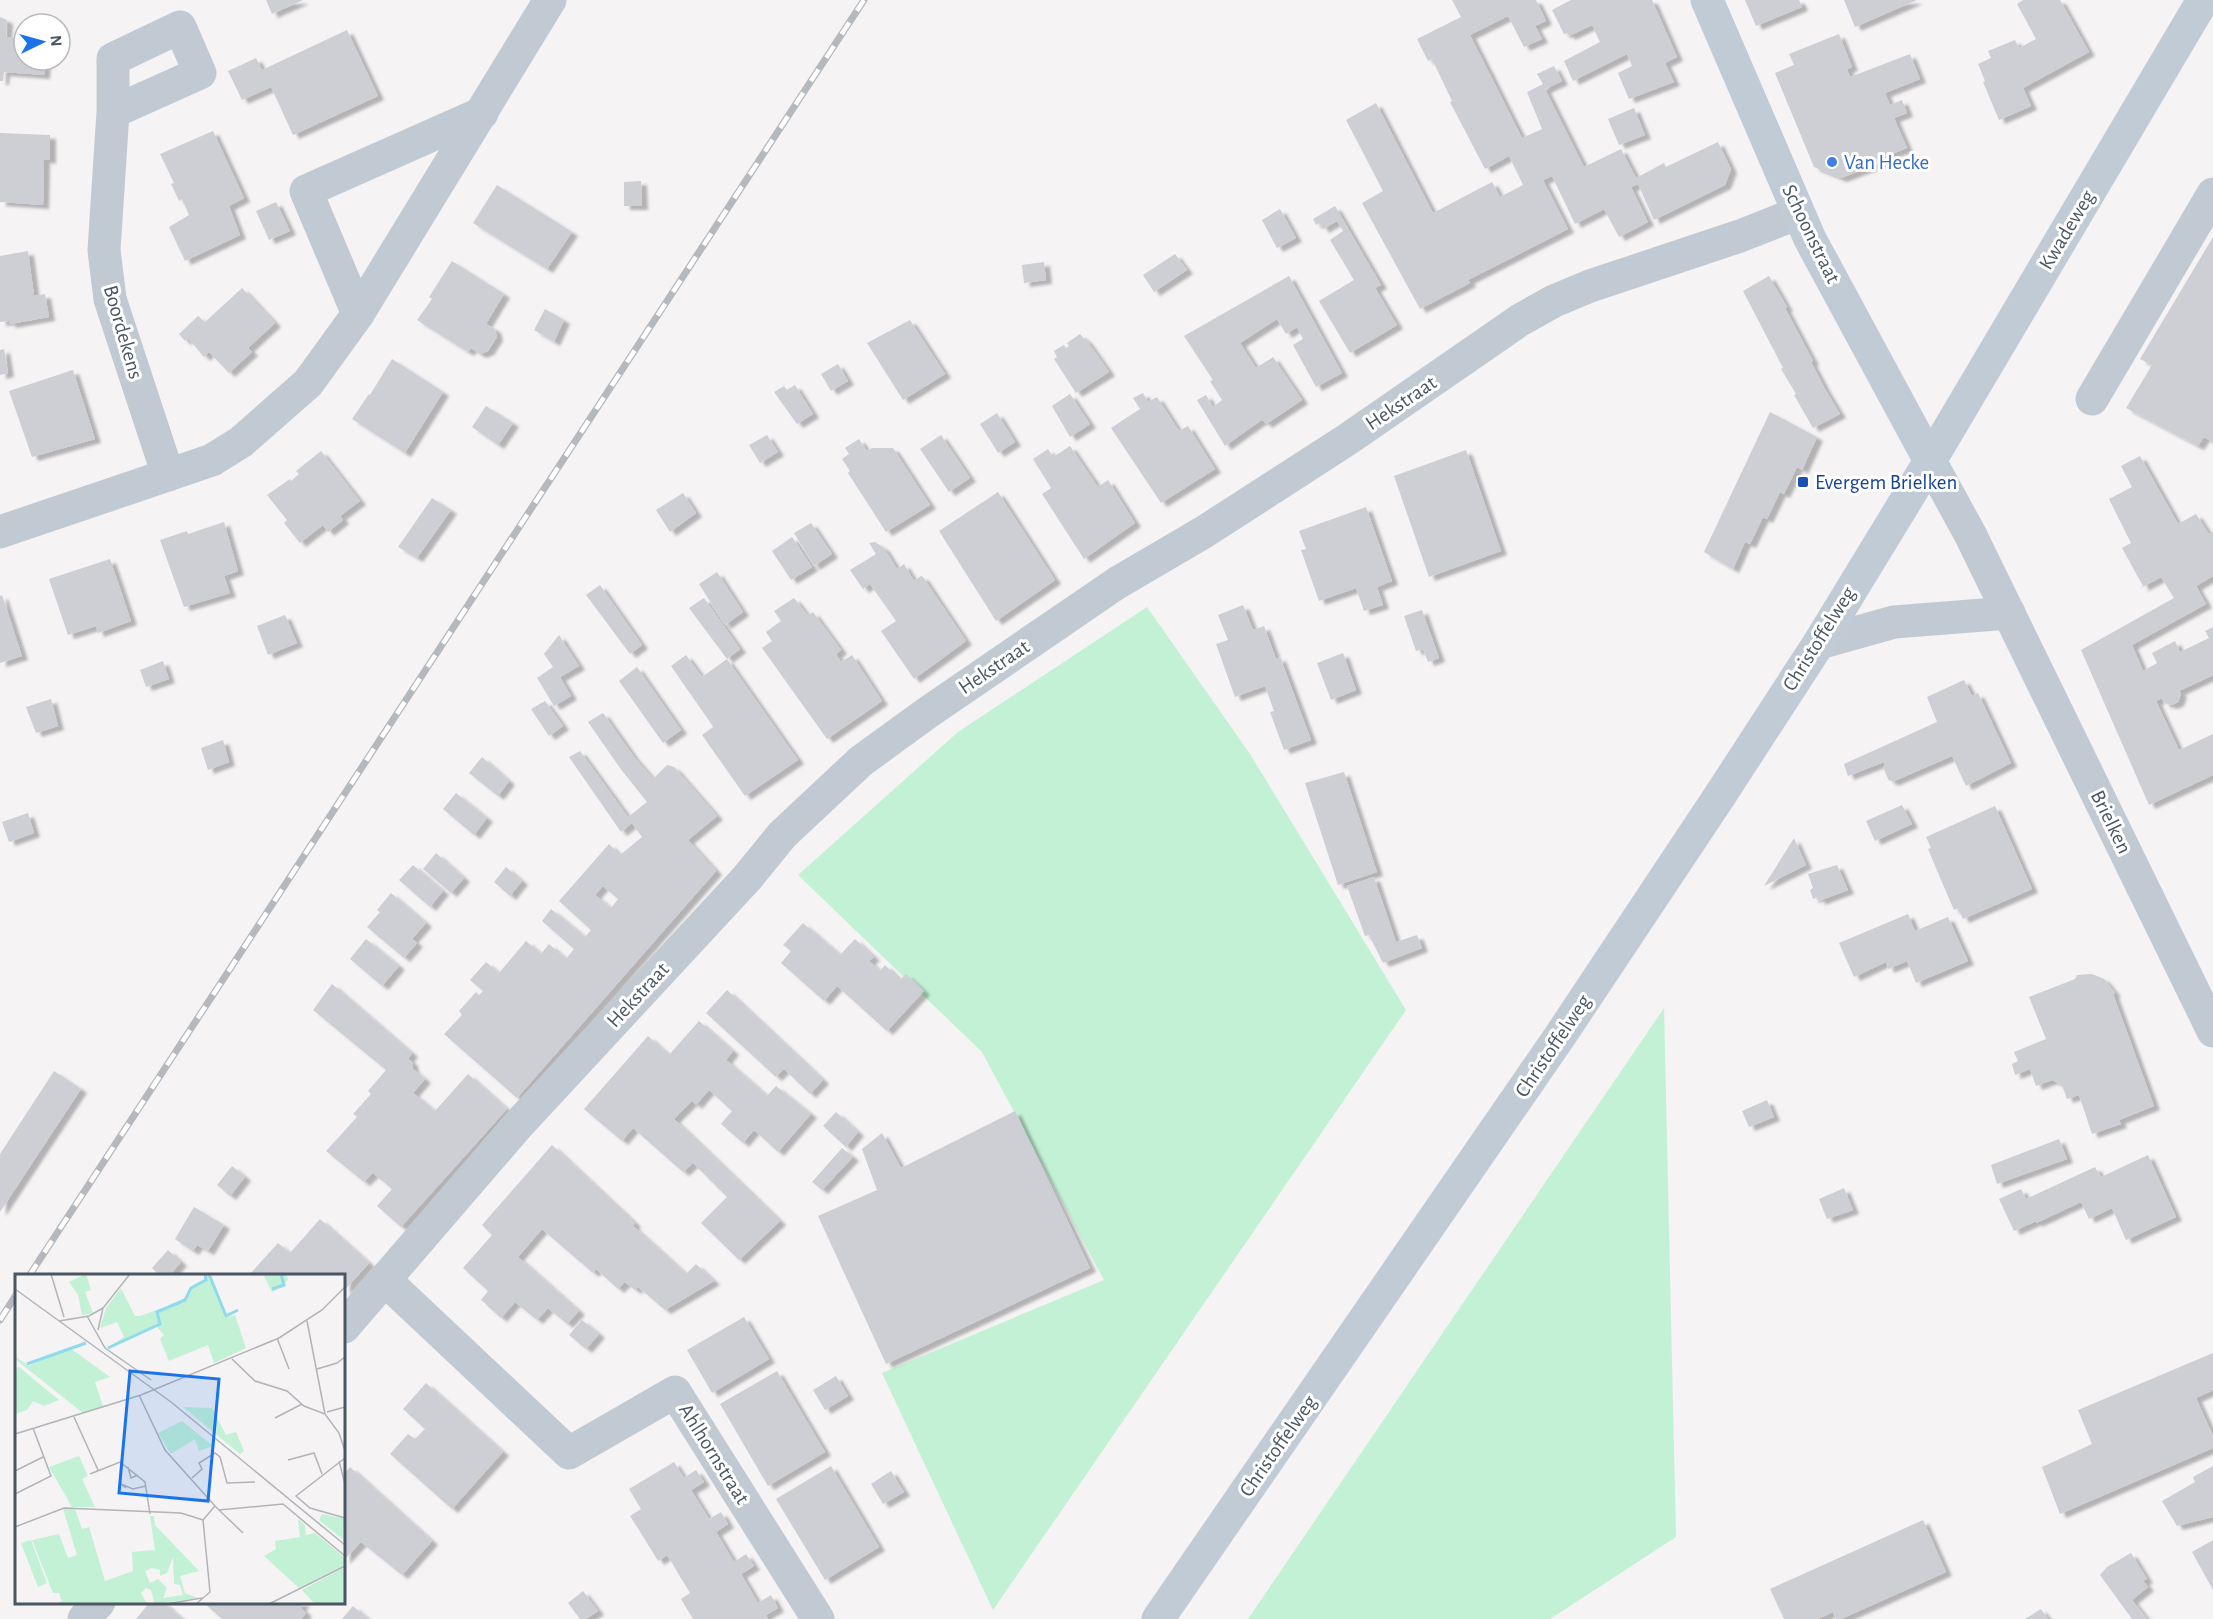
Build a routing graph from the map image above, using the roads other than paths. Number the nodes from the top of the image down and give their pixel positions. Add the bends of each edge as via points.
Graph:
1 (550, 0) edge
2 (1707, 0) edge
3 (2204, 0) edge
4 (113, 112) dead end
5 (482, 112) junction
6 (2213, 194) edge
7 (1798, 213) junction
8 (358, 314) junction
9 (2092, 399) dead end
10 (1930, 461) junction
11 (168, 475) junction
12 (0, 532) edge
13 (2009, 613) junction
14 (1819, 642) junction
15 (2213, 1031) edge
16 (385, 1280) junction
17 (345, 1326) edge
18 (97, 1604) edge
19 (84, 1619) edge
20 (818, 1619) edge
21 (1158, 1619) edge

1 - 5 street
2 - 7 main road, Schoonstraat
3 - 10 main road, Kwadeweg
4 - 11 street, Boordekens via 104,250 110,299
5 - 8 street
5 - 8 street via 306,191
6 - 9 street
7 - 10 main road, Schoonstraat
7 - 16 street, Hekstraat via 1590,286 1520,320 1348,439 1117,583 861,761 782,835 747,878 518,1125
8 - 11 street via 308,383 241,442 212,460
10 - 13 street, Brielken
10 - 14 main road, Christoffelweg
11 - 12 street
13 - 14 street via 1894,622
13 - 15 street, Brielken
14 - 21 main road, Christoffelweg via 1560,1036
16 - 17 street, Hekstraat
16 - 20 street, Ahlhornstraat via 569,1453 675,1392
18 - 19 street

